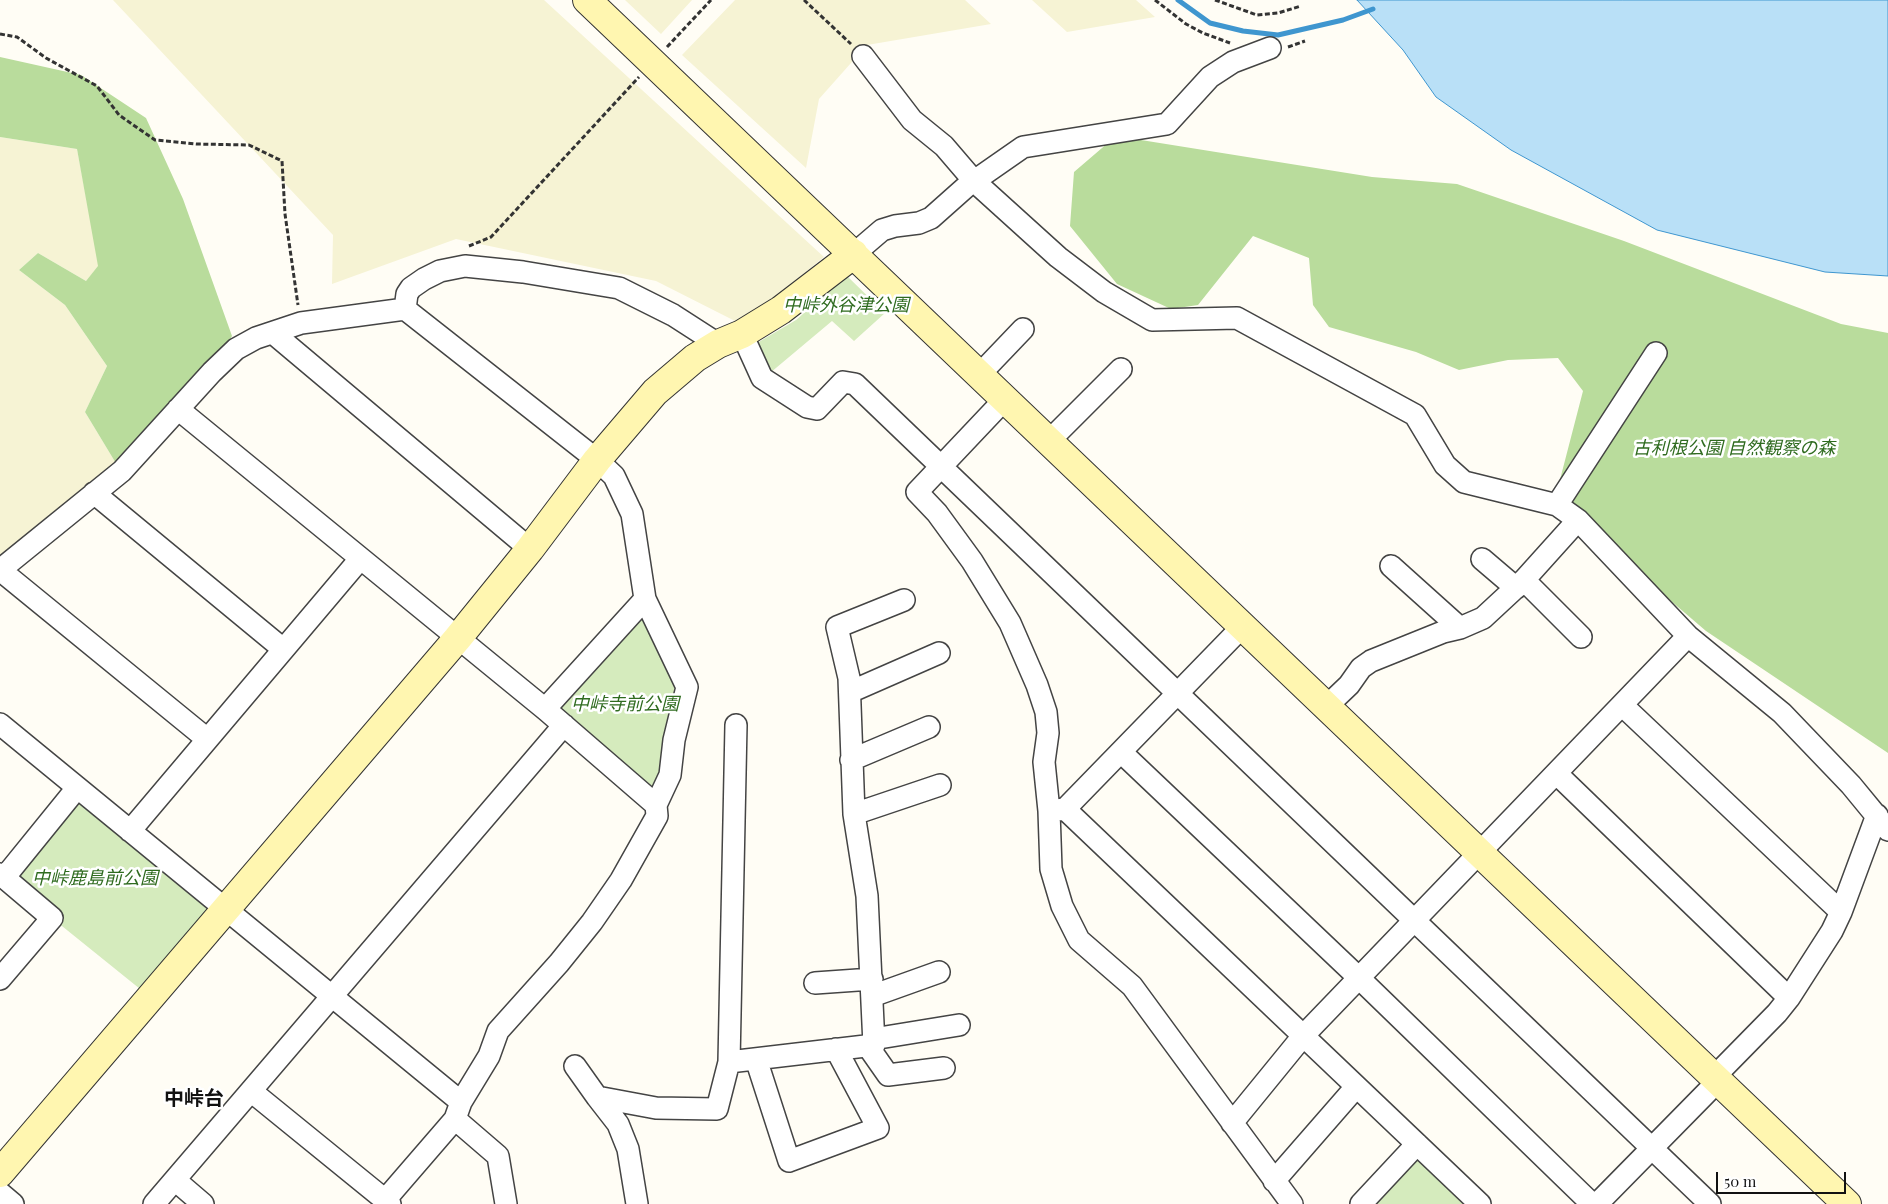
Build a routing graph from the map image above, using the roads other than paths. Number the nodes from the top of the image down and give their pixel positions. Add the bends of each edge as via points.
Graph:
1 (587, 0) edge
2 (1270, 48) road end
3 (863, 56) road end
4 (974, 181) junction
5 (854, 254) junction
6 (405, 309) junction
7 (1023, 329) dead end
8 (273, 333) junction
9 (730, 339) junction
10 (1656, 353) dead end
11 (1121, 369) dead end
12 (980, 374) junction
13 (1006, 399) junction
14 (178, 409) junction
15 (1049, 441) junction
16 (598, 460) junction
17 (941, 466) junction
18 (94, 493) junction
19 (1557, 505) junction
20 (1578, 520) junction
21 (530, 548) junction
22 (360, 559) junction
23 (1482, 559) dead end
24 (1391, 566) dead end
25 (0, 570) edge
26 (1520, 584) junction
27 (645, 599) junction
28 (904, 600) dead end
29 (1243, 626) junction
30 (1460, 628) junction
31 (1688, 636) junction
32 (1581, 637) dead end
33 (457, 639) junction
34 (283, 650) junction
35 (939, 653) dead end
36 (850, 692) junction
37 (1177, 693) junction
38 (1622, 705) junction
39 (1327, 706) junction
40 (545, 709) junction
41 (0, 724) edge
42 (564, 725) junction
43 (736, 725) dead end
44 (929, 727) dead end
45 (207, 739) junction
46 (1121, 752) junction
47 (851, 760) junction
48 (1557, 774) junction
49 (940, 785) dead end
50 (77, 788) junction
51 (656, 805) junction
52 (1057, 810) junction
53 (854, 814) junction
54 (1883, 823) edge
55 (130, 831) junction
56 (1480, 853) junction
57 (2, 876) edge
58 (226, 908) junction
59 (1842, 912) junction
60 (1415, 920) junction
61 (939, 972) dead end
62 (1359, 978) junction
63 (0, 979) edge
64 (815, 983) dead end
65 (872, 988) junction
66 (331, 995) junction
67 (1789, 998) junction
68 (959, 1025) dead end
69 (1303, 1036) junction
70 (870, 1042) junction
71 (836, 1049) junction
72 (756, 1059) junction
73 (728, 1062) junction
74 (575, 1066) dead end
75 (944, 1068) dead end
76 (1718, 1081) junction
77 (1356, 1087) junction
78 (251, 1090) junction
79 (597, 1097) junction
80 (458, 1110) junction
81 (1232, 1123) junction
82 (1417, 1144) junction
83 (1652, 1148) junction
84 (0, 1172) edge
85 (174, 1180) junction
86 (1274, 1181) junction
87 (0, 1193) edge
88 (387, 1202) edge
89 (13, 1204) edge
90 (154, 1204) edge
91 (203, 1204) edge
92 (506, 1204) edge
93 (637, 1204) edge
94 (1292, 1204) edge
95 (1361, 1204) edge
96 (1480, 1204) edge
97 (1592, 1204) edge
98 (1597, 1204) edge
99 (1710, 1204) edge
100 (1847, 1204) edge

1 - 5 street
2 - 4 street via 1233,62 1210,77 1167,124 1023,147
3 - 4 street via 912,120 944,146
4 - 5 street via 930,218 882,230
4 - 19 street via 1058,257 1104,292 1152,320 1237,318 1415,415 1445,465 1464,482
5 - 9 street via 781,310
5 - 12 street
6 - 8 street via 301,323
6 - 9 street via 411,288 440,272 465,266 619,288 673,315 699,333
6 - 16 street
7 - 12 street
8 - 14 street via 236,349
8 - 21 street
9 - 16 street via 695,358 655,392
9 - 17 street via 762,378 807,407 818,409 843,382 855,384
10 - 19 street
11 - 15 street
12 - 13 street
13 - 15 street
13 - 17 street
14 - 18 street via 122,471
14 - 22 street
15 - 29 street
16 - 21 street
16 - 27 street via 614,476 632,514
17 - 37 street
17 - 52 street via 917,492 937,513 972,561 1010,623 1038,685 1048,733 1044,762
18 - 25 street
18 - 34 street
19 - 20 street
20 - 26 street
20 - 31 street
21 - 33 street
22 - 33 street
22 - 34 street
23 - 26 street
24 - 30 street
25 - 45 street
26 - 30 street via 1483,618
26 - 32 street
27 - 40 street
27 - 51 street via 687,687 674,740 670,775
28 - 36 street via 837,627
29 - 37 street
29 - 39 street
30 - 39 street via 1371,661
31 - 38 street
31 - 54 street via 1782,713
33 - 40 street
33 - 58 street
34 - 45 street
35 - 36 street
36 - 47 street
37 - 46 street
37 - 60 street
38 - 48 street
38 - 59 street
39 - 56 street
40 - 42 street
41 - 50 street
42 - 51 street
42 - 66 street
43 - 73 street
44 - 47 street
45 - 55 street
46 - 52 street
46 - 62 street
47 - 53 street
48 - 56 street
48 - 67 street
49 - 53 street
50 - 55 street
50 - 57 street
51 - 80 street via 657,816 621,880 559,963 498,1031 489,1056
52 - 69 street
52 - 81 street via 1050,869 1062,906 1080,940 1132,986
53 - 65 street via 867,896
54 - 59 street
55 - 58 street
56 - 60 street
56 - 76 street
57 - 63 street via 52,918
58 - 66 street
58 - 84 street
59 - 67 street
60 - 62 street
60 - 83 street
61 - 65 street
62 - 69 street
62 - 97 street
64 - 65 street
65 - 70 street
66 - 78 street
66 - 80 street
67 - 76 street via 1722,1069
68 - 70 street
69 - 77 street
69 - 81 street
70 - 71 street
70 - 75 street via 888,1074
71 - 72 street
71 - 72 street via 878,1128 789,1161
72 - 73 street
73 - 79 street via 717,1109 656,1108
74 - 79 street
76 - 83 street
76 - 100 street
77 - 82 street
77 - 86 street
78 - 85 street
78 - 88 street
79 - 93 street via 618,1124 628,1149
80 - 88 street
80 - 92 street via 498,1156
81 - 86 street
82 - 95 street
82 - 96 street
83 - 98 street
83 - 99 street
85 - 90 street
85 - 91 street
86 - 94 street
87 - 89 street

